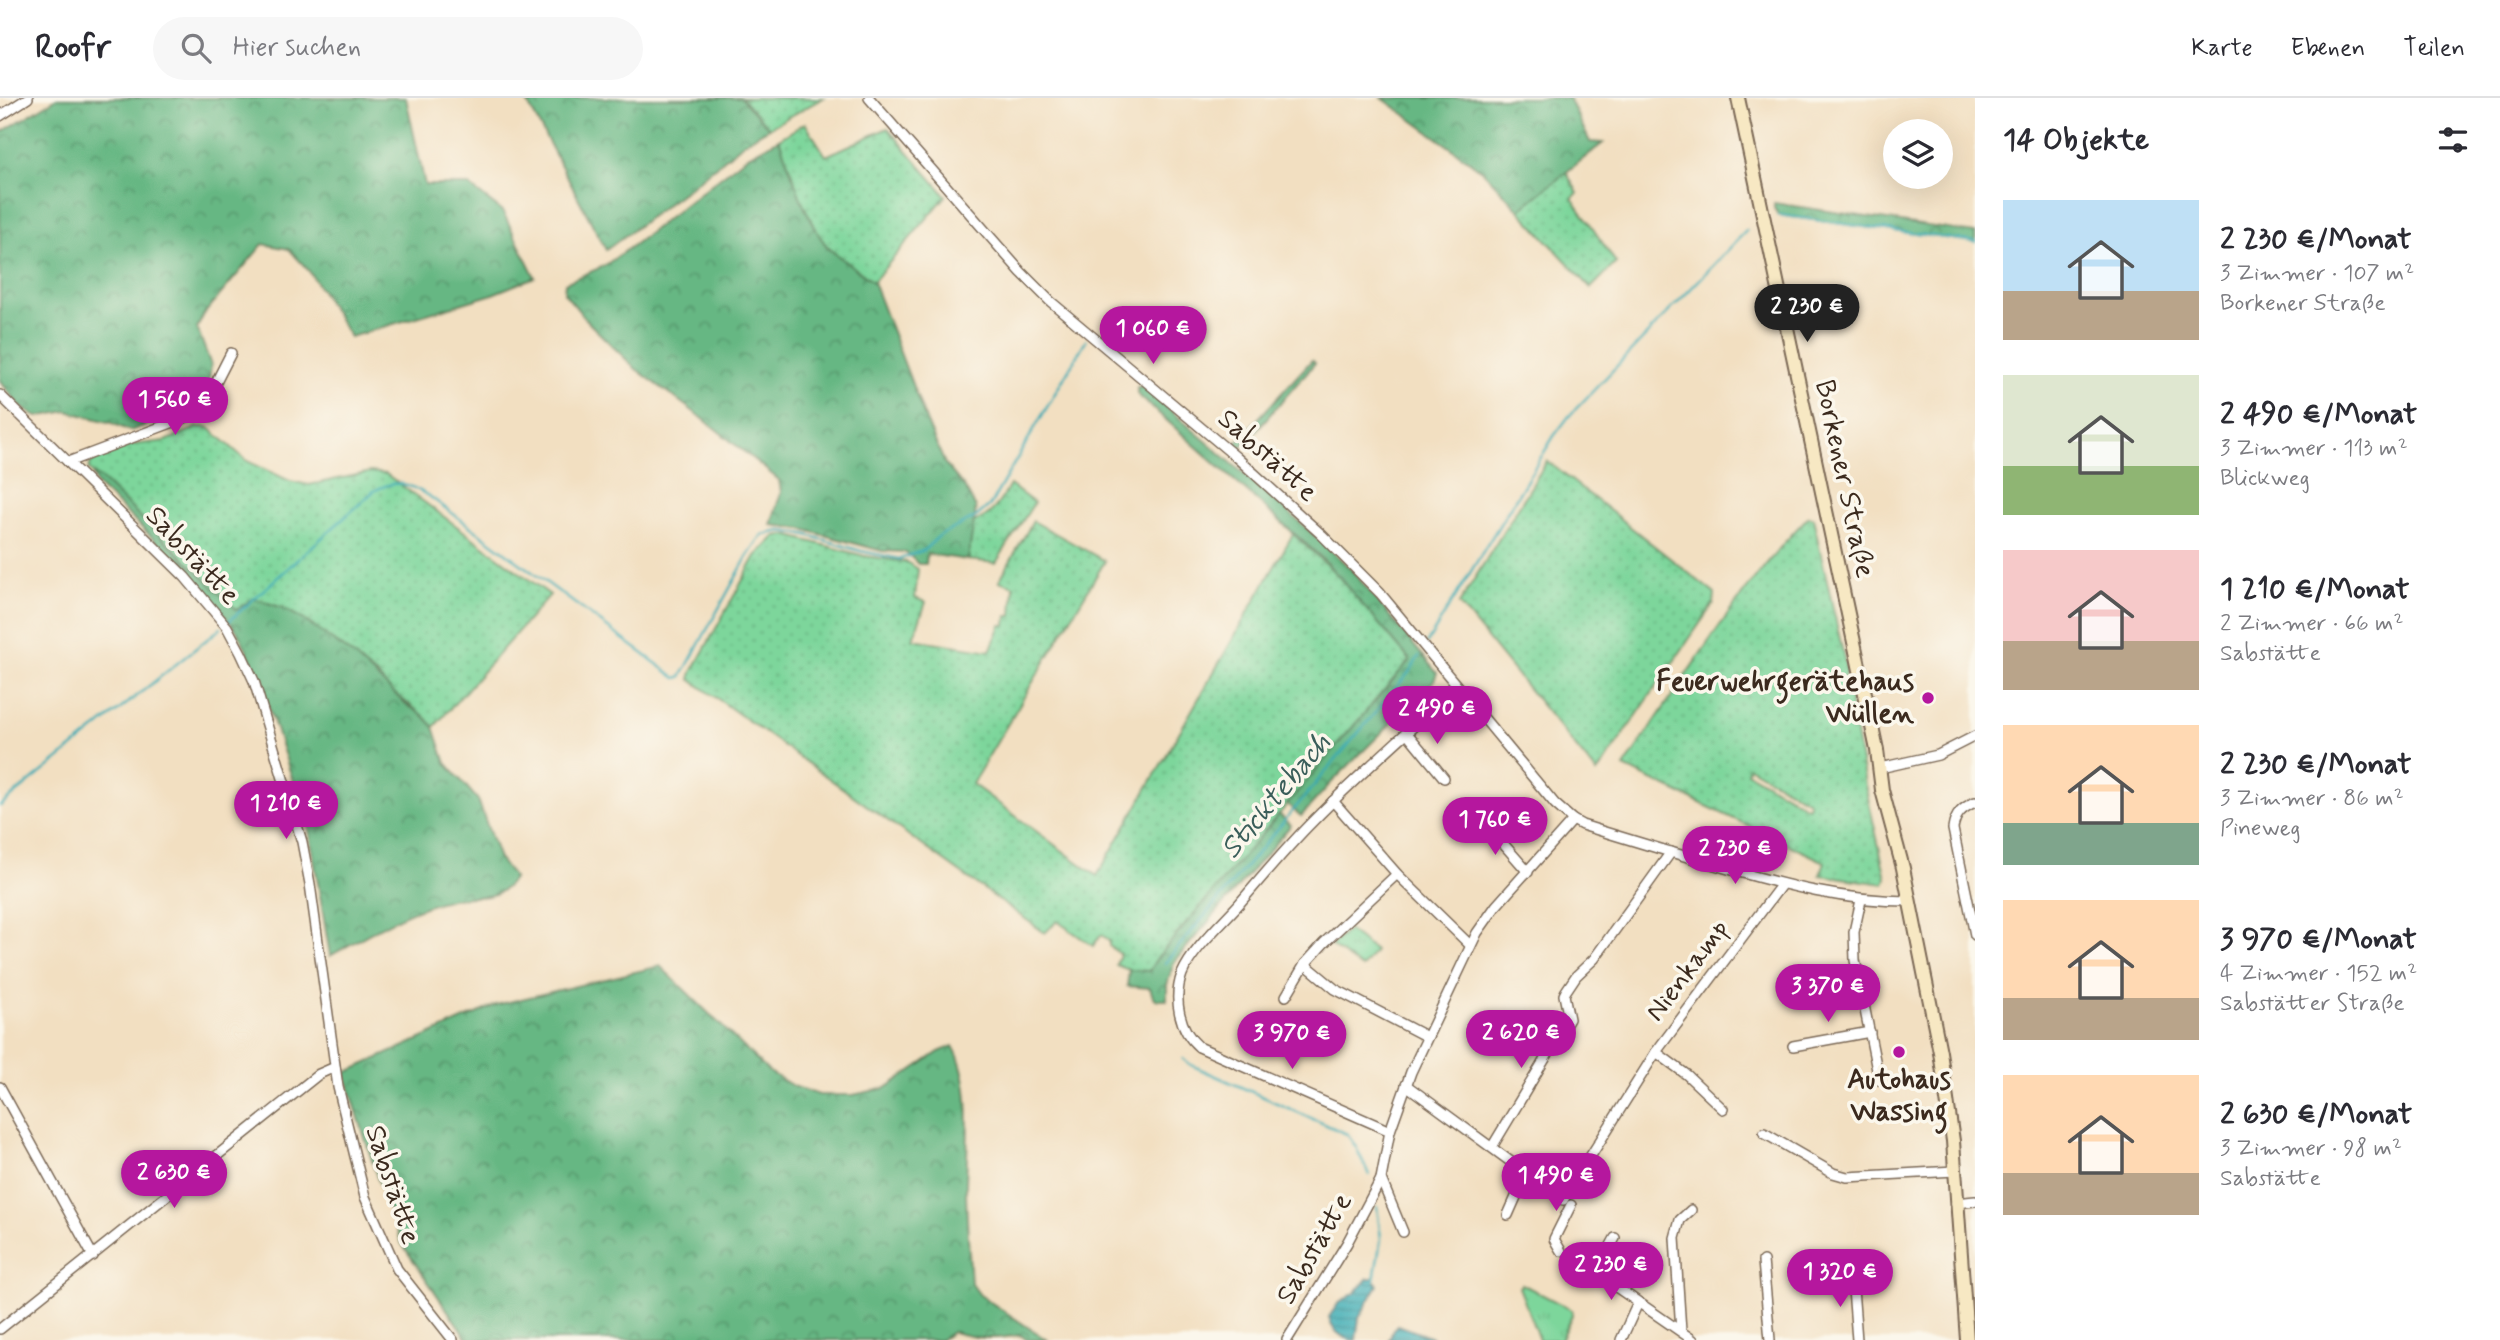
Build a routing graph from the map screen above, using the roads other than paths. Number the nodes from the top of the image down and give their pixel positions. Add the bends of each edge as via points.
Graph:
1 (28, 98) edge
2 (869, 98) edge
3 (1738, 98) edge
4 (0, 116) edge
5 (231, 353) dead end
6 (0, 395) edge
7 (68, 462) junction
8 (1457, 687) junction
9 (1407, 733) junction
10 (1975, 736) edge
11 (1880, 768) junction
12 (1444, 778) dead end
13 (1334, 801) junction
14 (1975, 802) edge
15 (1573, 820) junction
16 (1485, 823) dead end
17 (1671, 852) junction
18 (1528, 872) junction
19 (1397, 874) junction
20 (1782, 884) junction
21 (1861, 900) junction
22 (1909, 901) junction
23 (1975, 931) edge
24 (1470, 945) junction
25 (1306, 964) junction
26 (1286, 996) dead end
27 (1870, 1032) junction
28 (1427, 1037) junction
29 (1793, 1046) dead end
30 (1656, 1052) junction
31 (335, 1067) junction
32 (1880, 1080) dead end
33 (1406, 1085) junction
34 (0, 1087) edge
35 (1723, 1109) dead end
36 (1390, 1130) junction
37 (1764, 1133) dead end
38 (1492, 1147) junction
39 (1955, 1171) junction
40 (1527, 1172) junction
41 (1381, 1179) junction
42 (1975, 1201) edge
43 (1956, 1203) junction
44 (1570, 1205) junction
45 (1691, 1210) dead end
46 (1508, 1215) dead end
47 (1403, 1232) dead end
48 (1615, 1238) dead end
49 (1560, 1251) dead end
50 (93, 1256) junction
51 (1763, 1261) dead end
52 (1852, 1276) dead end
53 (1638, 1303) junction
54 (0, 1329) edge
55 (1681, 1331) junction
56 (453, 1340) edge
57 (1287, 1340) edge
58 (1621, 1340) edge
59 (1693, 1340) edge
60 (1770, 1340) edge
61 (1857, 1340) edge
62 (1967, 1340) edge

1 - 4 street
2 - 8 street, Sabstätte via 1034,285 1322,535 1380,593
3 - 11 main road, Borkener Straße
5 - 7 street via 195,414
6 - 7 street, Sabstätte
7 - 31 street, Sabstätte via 209,603 227,627 254,681 302,842
8 - 9 street
8 - 15 street, Sabstätte
9 - 12 street
9 - 13 street
10 - 11 street via 1938,755
11 - 22 main road, Borkener Straße
13 - 19 street
13 - 36 street via 1189,962 1178,999 1183,1025 1199,1047
14 - 23 street via 1955,818 1954,829
15 - 17 street
15 - 18 street, Sabstätte
16 - 18 street
17 - 20 street
17 - 38 street via 1594,960 1566,991 1569,1019
18 - 24 street, Sabstätte
19 - 24 street
19 - 25 street
20 - 21 street
20 - 30 street, Nienkamp
21 - 22 street
21 - 27 street via 1853,947
22 - 39 main road, Borkener Straße via 1940,1052
24 - 28 street, Sabstätte
25 - 26 street
25 - 28 street via 1335,989
27 - 29 street
27 - 32 street
28 - 33 street, Sabstätte
30 - 35 street, Nienkamp
30 - 44 street, Nienkamp
31 - 50 street via 319,1074
31 - 56 street, Sabstätte via 365,1197 381,1238 397,1269
33 - 36 street, Sabstätte
33 - 38 street
34 - 50 street
36 - 41 street, Sabstätte
37 - 39 street via 1847,1177
38 - 40 street
39 - 43 main road, Borkener Straße
40 - 44 street
40 - 46 street
41 - 47 street
41 - 57 street, Sabstätte
42 - 43 street
43 - 62 main road, Borkener Straße
44 - 49 street, Nienkamp via 1554,1239
45 - 55 street via 1680,1220 1675,1238
48 - 53 street via 1597,1273
50 - 54 street
51 - 60 street
52 - 61 street
53 - 55 street
53 - 58 street
55 - 59 street

